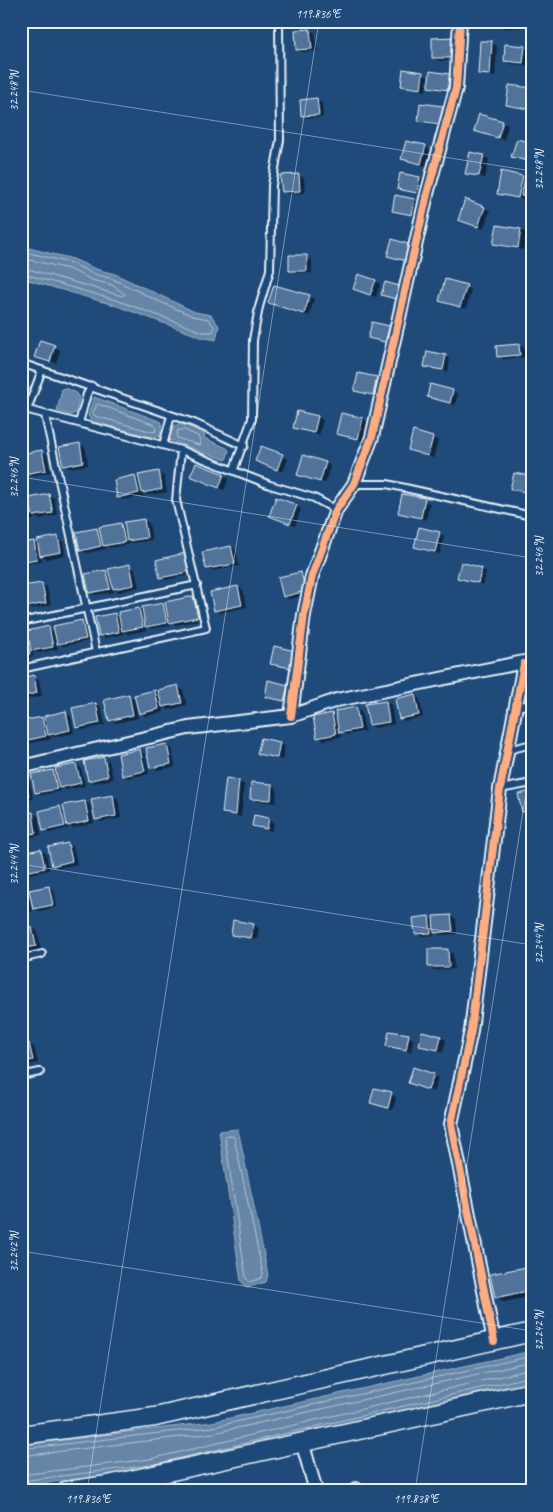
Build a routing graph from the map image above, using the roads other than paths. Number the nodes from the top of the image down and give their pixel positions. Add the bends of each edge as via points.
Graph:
1 (279, 21) edge
2 (460, 21) edge
3 (21, 363) edge
4 (42, 370) junction
5 (92, 386) junction
6 (24, 409) edge
7 (45, 415) junction
8 (171, 416) junction
9 (79, 424) junction
10 (163, 445) junction
11 (244, 446) junction
12 (181, 450) junction
13 (234, 469) junction
14 (354, 484) junction
15 (336, 510) junction
16 (532, 516) edge
17 (197, 585) junction
18 (86, 608) junction
19 (21, 622) edge
20 (96, 652) junction
21 (528, 662) edge
22 (21, 669) edge
23 (532, 704) edge
24 (515, 708) junction
25 (291, 716) junction
26 (532, 744) edge
27 (508, 750) junction
28 (21, 767) edge
29 (532, 783) edge
30 (500, 789) junction
31 (42, 954) dead end
32 (21, 959) edge
33 (40, 1072) dead end
34 (21, 1076) edge
35 (532, 1332) edge
36 (494, 1341) junction
37 (532, 1392) edge
38 (21, 1435) edge
39 (299, 1443) junction
40 (66, 1491) edge
41 (316, 1491) edge

1 - 11 lane via 280,140 272,185 270,270 258,307 253,340 252,419
2 - 14 street via 456,88 427,194 372,437
3 - 4 lane
4 - 5 lane
4 - 6 lane
5 - 8 lane
5 - 9 lane
6 - 7 lane
7 - 9 lane
7 - 18 lane
8 - 10 lane
8 - 11 lane
9 - 10 lane
10 - 12 lane
11 - 13 lane
12 - 13 lane
12 - 17 lane via 176,500
13 - 15 lane via 270,485 314,498
14 - 15 street
14 - 16 lane via 388,484
15 - 25 street via 312,576
17 - 18 lane
17 - 20 lane via 206,628
18 - 19 lane
18 - 20 lane
20 - 22 lane
21 - 24 street
21 - 25 street via 337,700
23 - 24 lane
24 - 27 street
25 - 28 street via 188,728
26 - 27 lane
27 - 30 street
29 - 30 lane
30 - 36 street via 471,1031 451,1124
31 - 32 lane
33 - 34 lane
35 - 36 street
36 - 38 street via 155,1417
37 - 39 street
39 - 40 street via 118,1483
39 - 41 street via 303,1445

